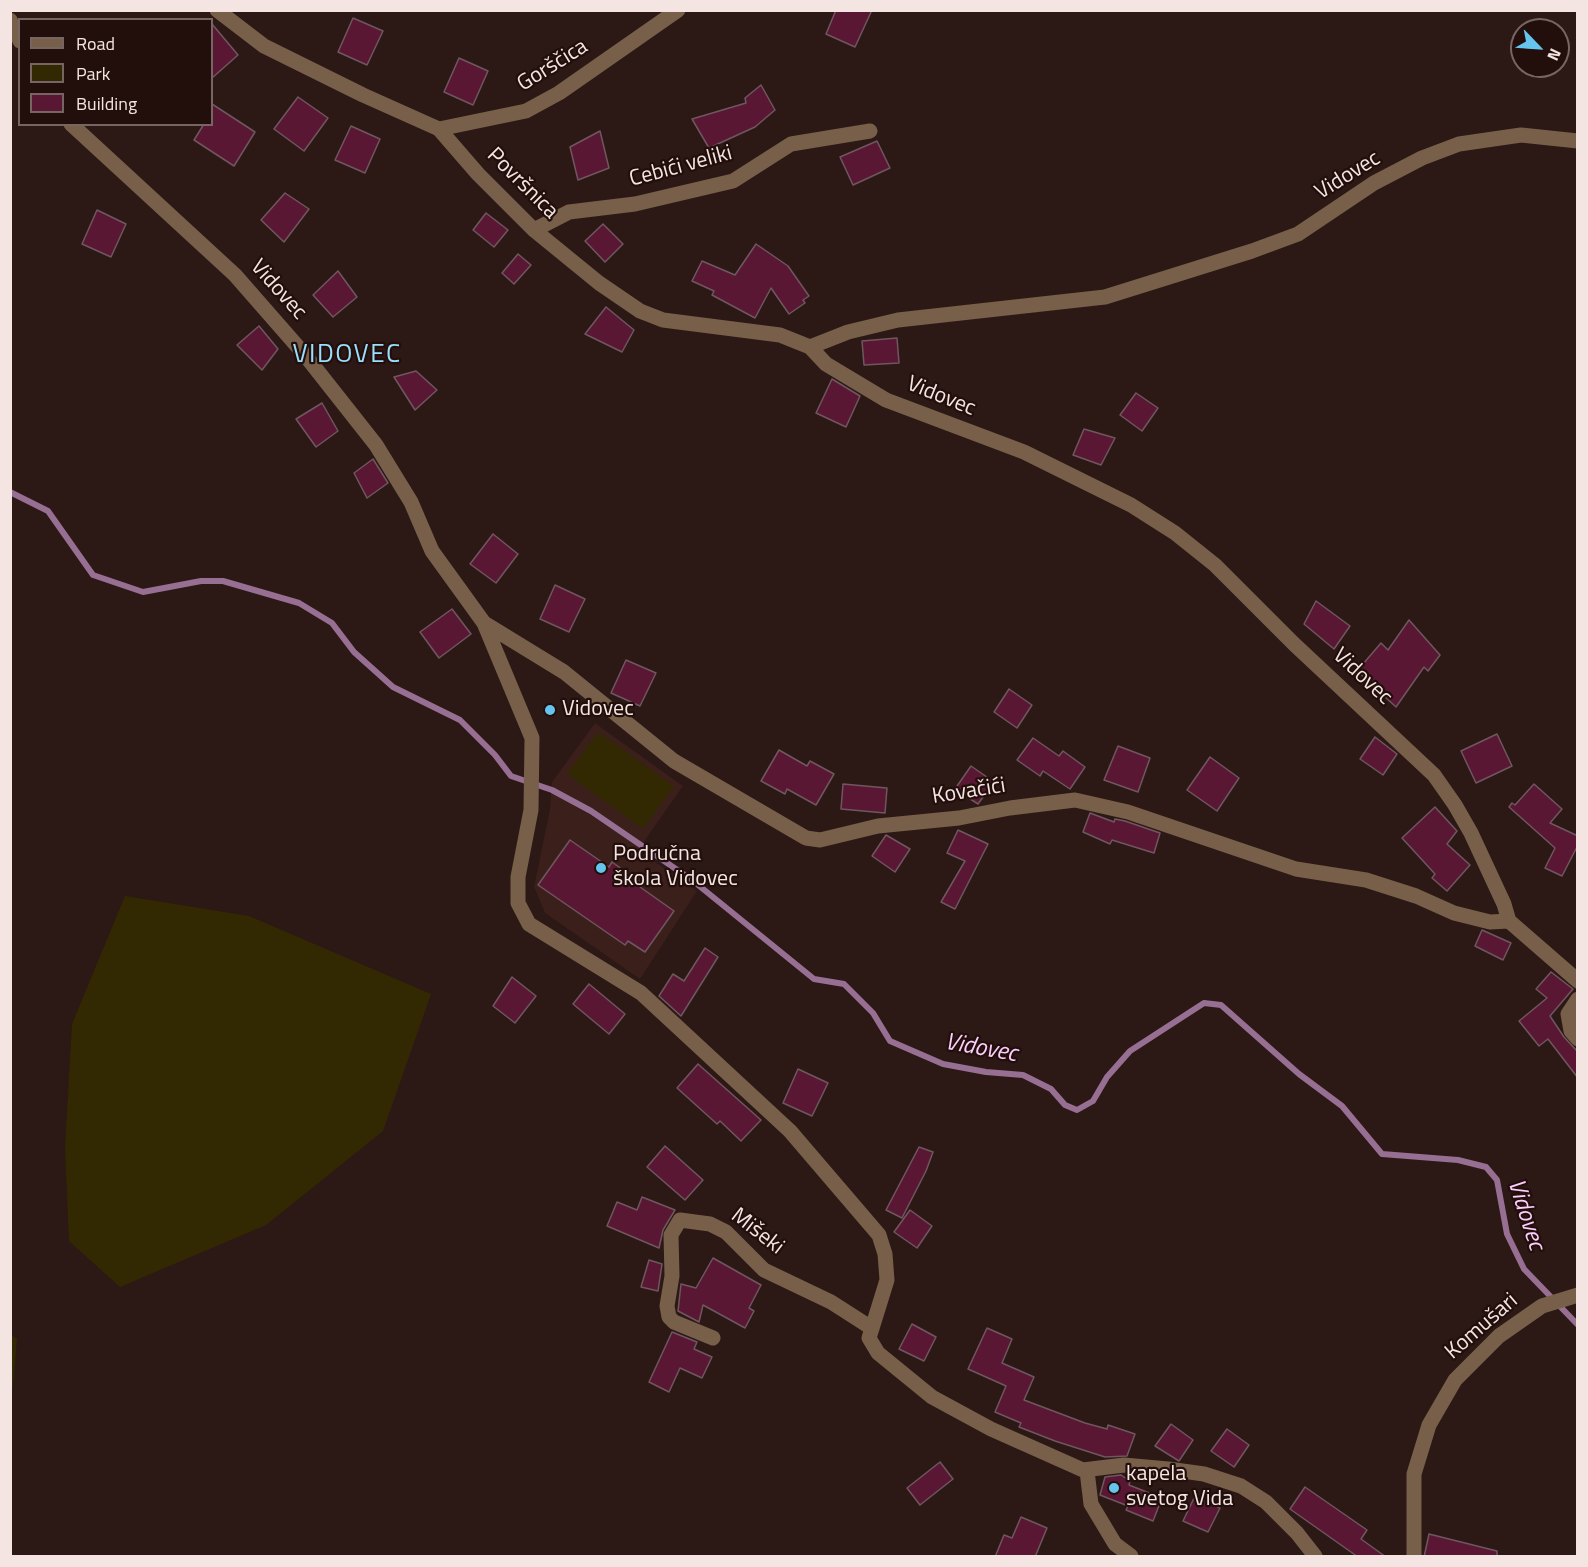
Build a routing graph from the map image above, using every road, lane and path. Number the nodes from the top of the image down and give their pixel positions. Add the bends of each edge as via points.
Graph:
1 (217, 10) edge
2 (678, 10) edge
3 (10, 20) edge
4 (18, 37) edge
5 (73, 126) edge
6 (439, 129) junction
7 (870, 132) dead end
8 (1578, 141) edge
9 (534, 230) junction
10 (810, 347) junction
11 (484, 623) junction
12 (1509, 921) junction
13 (1578, 981) edge
14 (1578, 999) edge
15 (1578, 1039) edge
16 (1572, 1297) edge
17 (870, 1327) junction
18 (713, 1338) dead end
19 (1087, 1471) junction
20 (1131, 1557) edge
21 (1315, 1557) edge
22 (1414, 1557) edge

1 - 6 street, Površnica via 264,46
2 - 6 street, Gorščica via 559,93 526,111
3 - 4 street
5 - 11 street, Vidovec via 235,275 305,355 376,445 411,502 432,551
6 - 9 street, Površnica
7 - 9 street, Cebići veliki via 791,144 733,181 635,204 569,212
8 - 10 street, Vidovec via 1521,135 1459,144 1374,183 1298,234 1106,297 898,320 848,332
9 - 10 street, Površnica via 640,311 663,320 780,335
10 - 12 street, Vidovec via 826,364 886,399 1024,453 1131,505 1215,565 1434,775 1471,834
11 - 12 street, Kovačići via 564,672 674,761 806,838 820,840 878,826 1075,800 1128,812 1296,869 1366,880 1454,913 1490,922
11 - 17 street, Vidovec via 532,738 532,791 518,877 518,903 530,924 641,993 790,1131 879,1235 887,1280
12 - 13 street, Vidovec
14 - 15 street via 1568,1014 1571,1031
16 - 22 street, Komušari via 1545,1305 1499,1336 1455,1380 1429,1425 1414,1474
17 - 18 street, Mišeki via 831,1302 764,1270 726,1232 710,1224 680,1220 671,1235 669,1317
17 - 19 street via 869,1338 878,1353 932,1397 991,1429
19 - 20 street via 1091,1504 1115,1544
19 - 21 street via 1124,1465 1157,1468 1204,1474 1241,1486 1266,1502 1298,1533

